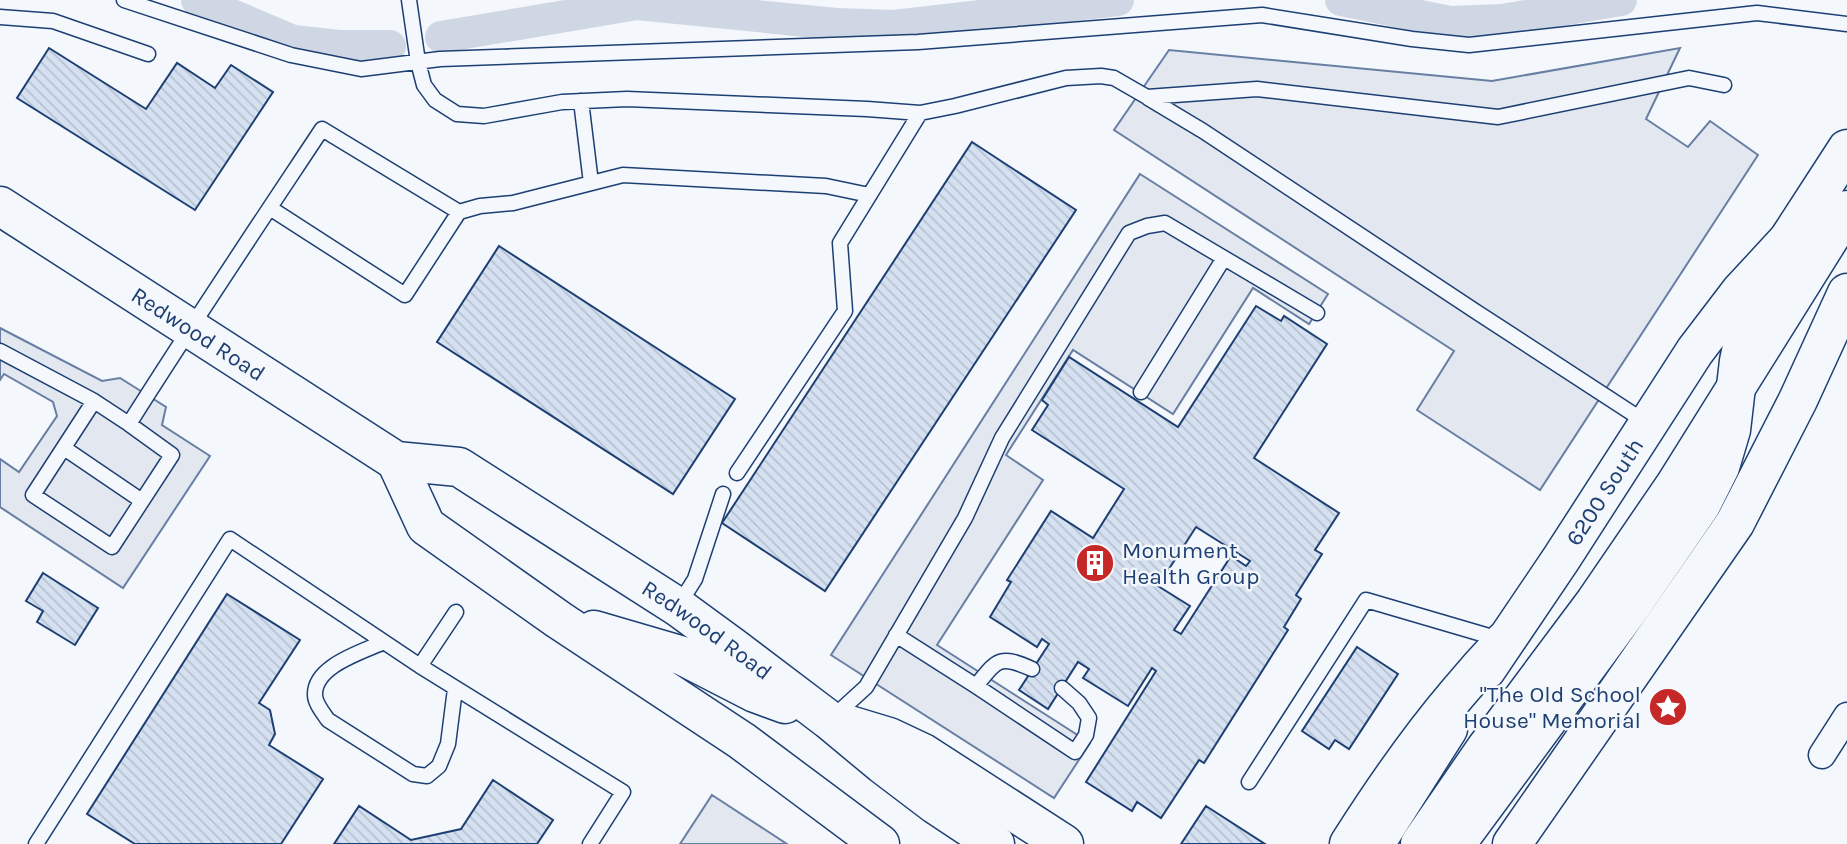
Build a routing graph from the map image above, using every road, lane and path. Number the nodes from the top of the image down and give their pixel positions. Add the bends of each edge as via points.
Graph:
1 (124, 0) edge
2 (409, 0) edge
3 (0, 17) edge
4 (1847, 24) edge
5 (148, 54) dead end
6 (418, 62) junction
7 (1724, 85) dead end
8 (1147, 97) junction
9 (581, 101) junction
10 (920, 113) junction
11 (1847, 149) edge
12 (591, 183) junction
13 (869, 195) junction
14 (0, 206) edge
15 (270, 208) junction
16 (1847, 210) edge
17 (459, 212) junction
18 (1788, 240) junction
19 (1224, 258) junction
20 (1847, 293) edge
21 (1317, 313) dead end
22 (190, 328) junction
23 (0, 351) edge
24 (1736, 387) junction
25 (1140, 391) dead end
26 (94, 401) junction
27 (1648, 423) junction
28 (129, 424) junction
29 (64, 448) junction
30 (396, 461) junction
31 (737, 472) dead end
32 (723, 494) dead end
33 (142, 501) junction
34 (678, 607) junction
35 (456, 612) dead end
36 (559, 620) junction
37 (896, 635) junction
38 (1504, 641) junction
39 (384, 642) junction
40 (420, 666) junction
41 (1032, 669) dead end
42 (976, 686) junction
43 (1062, 688) dead end
44 (456, 689) junction
45 (1847, 716) edge
46 (829, 720) junction
47 (1486, 748) junction
48 (1822, 755) dead end
49 (1248, 782) dead end
50 (36, 844) edge
51 (590, 844) edge
52 (880, 844) edge
53 (995, 844) edge
54 (1064, 844) edge
55 (1349, 844) edge
56 (1375, 844) edge
57 (1420, 844) edge
58 (1456, 844) edge
59 (1512, 844) edge

1 - 6 lane via 291,55 361,69
2 - 6 lane
3 - 5 lane via 53,21
4 - 6 lane via 1757,13 1468,45 1262,15 918,43
6 - 9 lane via 424,85 435,100 457,114 484,116
7 - 8 lane via 1689,78 1498,117 1257,89
8 - 10 lane via 1114,78 1066,78
8 - 27 lane
9 - 10 lane via 626,99
9 - 12 lane
10 - 13 lane
11 - 18 main road, 6200 South
12 - 13 lane via 622,175 826,186
12 - 17 lane
13 - 31 lane via 841,243 845,310
14 - 22 main road, Redwood Road
15 - 17 lane via 322,129
15 - 17 lane via 405,295
15 - 22 lane
16 - 24 main road
18 - 24 main road via 1745,332
18 - 27 main road, 6200 South via 1716,321
19 - 21 lane
19 - 25 lane
19 - 37 lane via 1165,223 1129,233 1002,438 965,518
20 - 59 main road via 1735,523
22 - 28 lane
22 - 30 main road, Redwood Road
23 - 26 lane
24 - 47 main road via 1595,602
24 - 58 main road via 1726,449 1700,505
26 - 28 lane
26 - 29 lane
27 - 38 main road, 6200 South
27 - 47 main road via 1659,440 1648,480
28 - 33 lane via 172,455
29 - 33 lane
29 - 33 lane via 33,495 112,547
30 - 34 main road, Redwood Road via 459,467
30 - 36 main road via 426,526
32 - 34 lane via 695,579
34 - 46 main road, Redwood Road
35 - 40 lane
36 - 46 main road via 683,656 755,693
36 - 52 main road via 742,741
37 - 42 lane
37 - 46 lane via 866,687
38 - 49 lane via 1366,600
38 - 55 main road via 1425,734
38 - 56 main road, 6200 South
39 - 40 lane
39 - 44 lane via 331,666 319,680 315,694 328,720 413,774 427,776 439,766 448,744
39 - 50 lane via 230,539
40 - 44 lane
41 - 42 lane via 1015,662 993,664
42 - 43 lane via 1075,752 1086,735 1088,718
44 - 51 lane via 623,792
45 - 48 street
46 - 53 main road, Redwood Road via 936,805
46 - 54 main road via 923,752
47 - 57 main road

